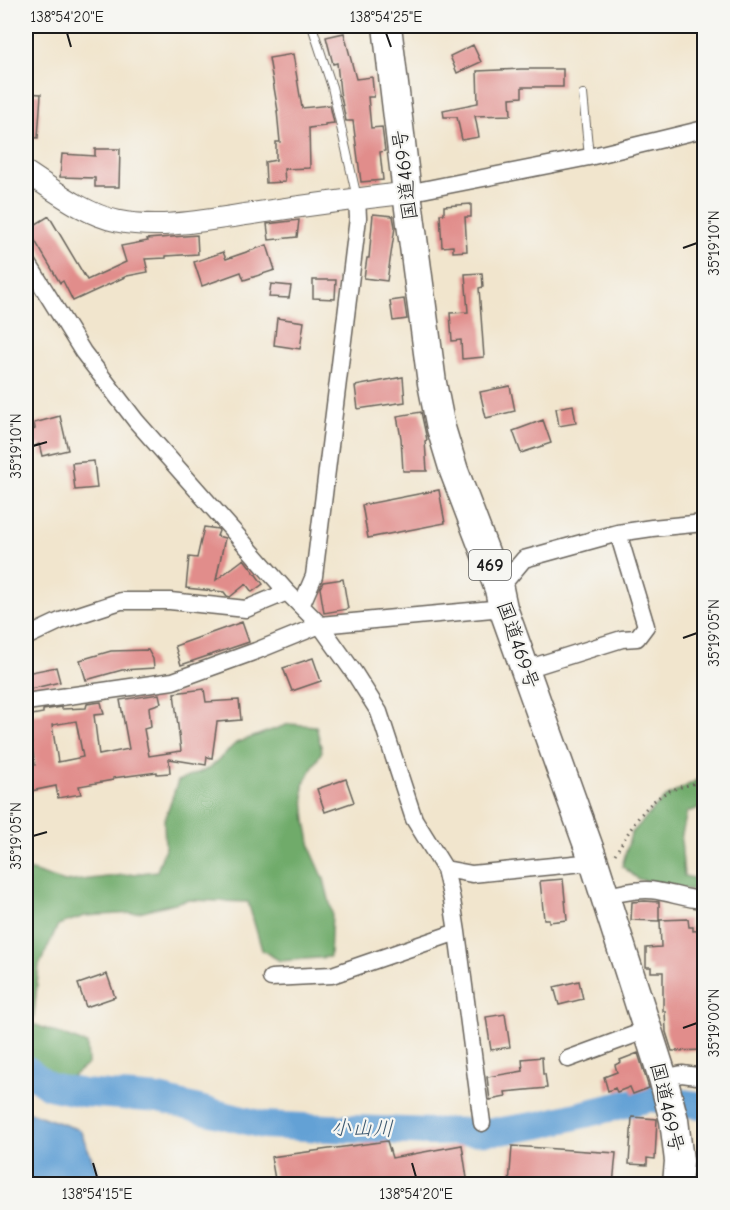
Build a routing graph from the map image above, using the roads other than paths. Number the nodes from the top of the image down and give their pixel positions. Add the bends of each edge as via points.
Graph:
1 (312, 26) edge
2 (387, 26) edge
3 (583, 94) dead end
4 (705, 129) edge
5 (589, 157) junction
6 (26, 172) edge
7 (407, 193) junction
8 (357, 198) junction
9 (26, 260) edge
10 (705, 523) edge
11 (618, 533) junction
12 (287, 592) junction
13 (501, 598) junction
14 (301, 606) junction
15 (320, 625) junction
16 (26, 637) edge
17 (526, 669) junction
18 (26, 702) edge
19 (445, 868) junction
20 (599, 877) junction
21 (705, 900) edge
22 (458, 932) junction
23 (271, 978) dead end
24 (648, 1030) junction
25 (568, 1059) dead end
26 (705, 1077) edge
27 (667, 1094) junction
28 (482, 1123) dead end
29 (677, 1185) edge

1 - 8 lane via 332,87
2 - 7 highway, 国道469号 / 469
3 - 5 lane
4 - 5 street
5 - 7 street
6 - 8 street via 91,212 117,221 147,224 179,224
7 - 8 street
7 - 13 highway, 国道469号 / 469 via 441,428
8 - 14 street via 358,219 314,576
9 - 12 street via 83,352 136,422
10 - 11 street
11 - 13 street via 524,559
11 - 17 street via 646,626 637,638 622,639
12 - 14 street
12 - 16 street via 246,609 170,601 121,601
13 - 15 street
13 - 17 highway, 国道469号 / 469
14 - 15 street
15 - 18 street via 173,681
15 - 19 street via 379,711 414,819
17 - 20 highway, 国道469号 / 469
19 - 20 street via 472,874
19 - 22 street
20 - 21 street via 625,892 655,891
20 - 24 highway, 国道469号 / 469
22 - 23 street via 332,975
22 - 28 street
24 - 25 street
24 - 27 highway, 国道469号 / 469
26 - 27 street via 682,1074
27 - 29 highway, 国道469号 / 469 via 680,1161

